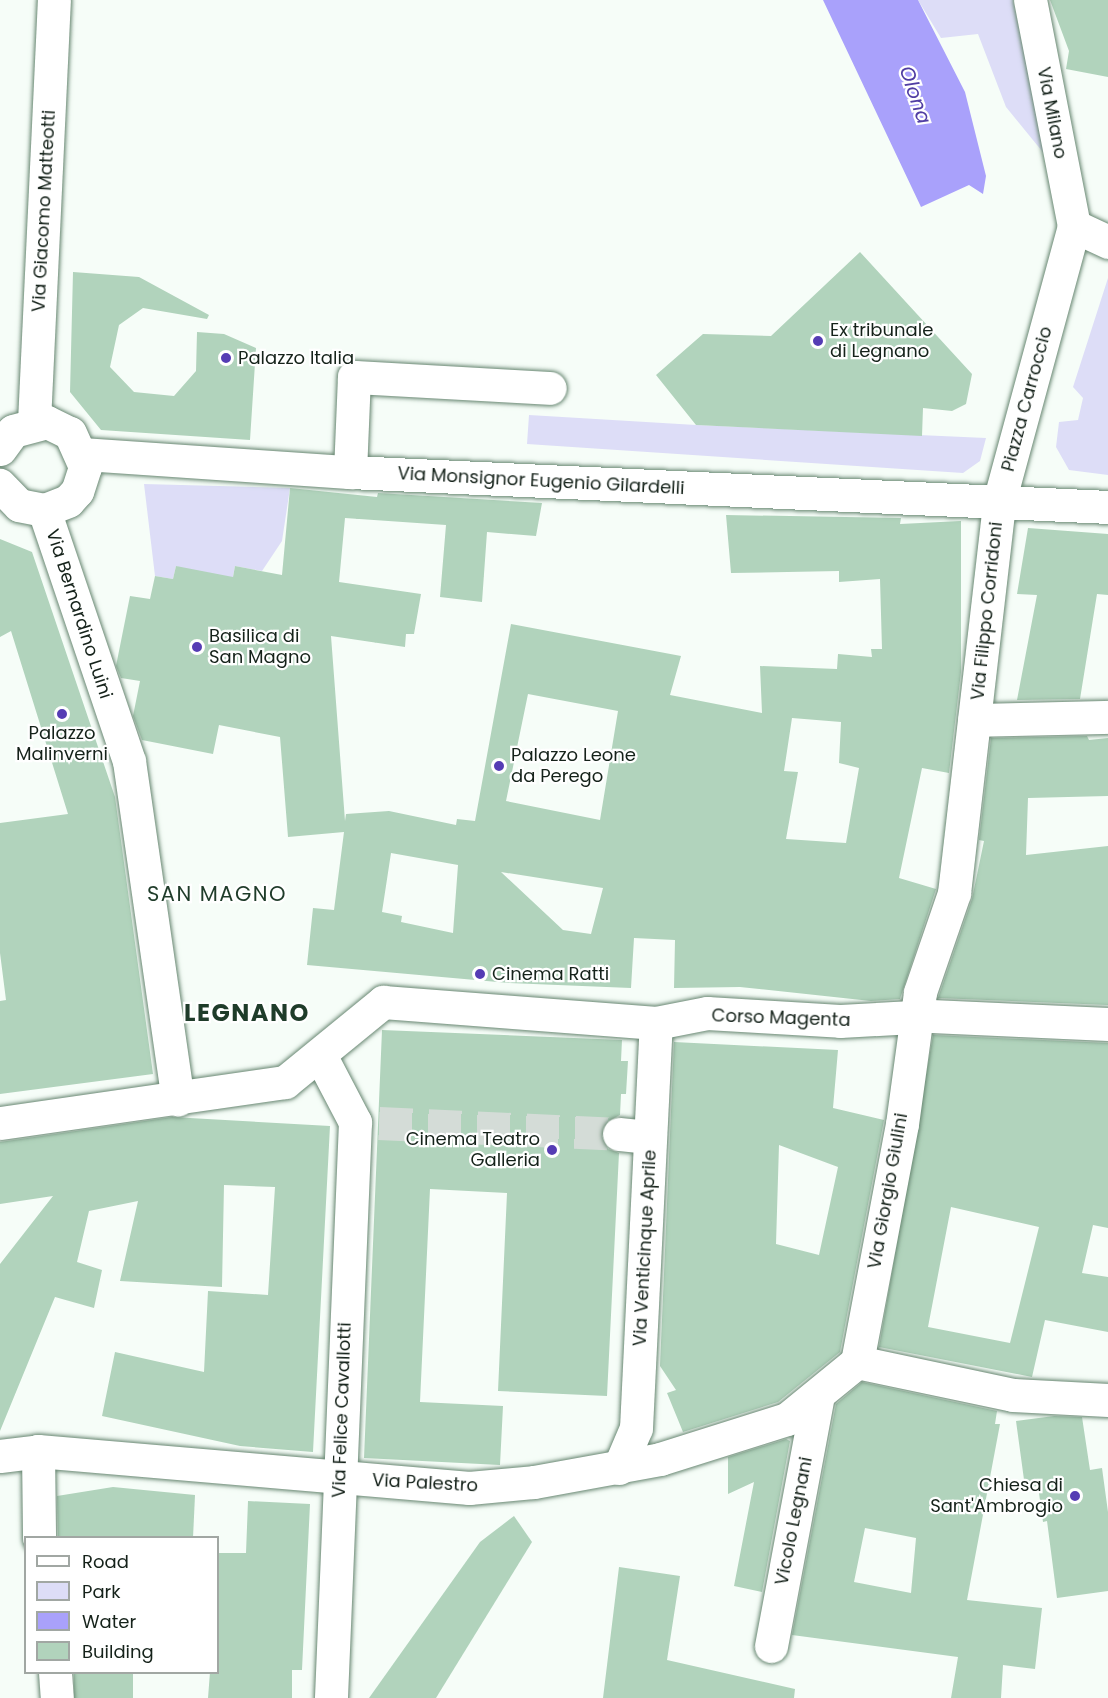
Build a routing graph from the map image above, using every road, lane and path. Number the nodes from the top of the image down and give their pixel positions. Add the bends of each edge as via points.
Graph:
1 (54, 0) edge
2 (1030, 0) edge
3 (1074, 226) junction
4 (1108, 242) edge
5 (550, 388) dead end
6 (34, 422) junction
7 (0, 449) edge
8 (83, 454) junction
9 (350, 472) junction
10 (999, 502) junction
11 (16, 504) edge
12 (1108, 507) edge
13 (1108, 717) edge
14 (975, 720) junction
15 (916, 1018) junction
16 (657, 1023) junction
17 (1108, 1024) edge
18 (320, 1054) junction
19 (168, 1100) junction
20 (0, 1123) edge
21 (857, 1362) junction
22 (818, 1396) junction
23 (1108, 1401) edge
24 (38, 1451) junction
25 (0, 1456) edge
26 (619, 1468) junction
27 (338, 1478) junction
28 (39, 1536) edge
29 (771, 1646) dead end
30 (55, 1674) edge
31 (57, 1698) edge
32 (332, 1698) edge

1 - 6 street, Via Giacomo Matteotti
2 - 3 street, Via Milano
3 - 4 street
3 - 10 street, Piazza Carroccio
5 - 9 street via 354,377
6 - 7 street via 14,431
6 - 8 street via 70,433
8 - 9 street, Via Monsignor Eugenio Gilardelli
8 - 11 street via 85,467 77,491 62,504
9 - 10 street, Via Monsignor Eugenio Gilardelli
10 - 12 street
10 - 14 street, Via Filippo Corridoni
11 - 19 street, Via Bernardino Luini via 129,761
13 - 14 street, Via Filippo Corridoni
14 - 15 street, Via Filippo Corridoni via 954,893 920,992
15 - 16 street, Corso Magenta via 840,1021 708,1013
15 - 17 street, Corso Magenta
15 - 21 street, Via Giorgio Giulini
16 - 18 street, Corso Magenta via 383,1002
16 - 26 street, Via Venticinque Aprile via 635,1136 636,1428
18 - 19 street via 285,1082
18 - 27 street, Via Felice Cavallotti via 367,1123
19 - 20 street
21 - 22 street, Via Palestro
21 - 23 street via 1013,1395
22 - 26 street, Via Palestro via 787,1419
22 - 29 street, Vicolo Legnani
24 - 25 street, Via Palestro
24 - 27 street, Via Palestro
24 - 28 street
26 - 27 street, Via Palestro via 469,1488
27 - 32 street, Via Felice Cavallotti
30 - 31 street

